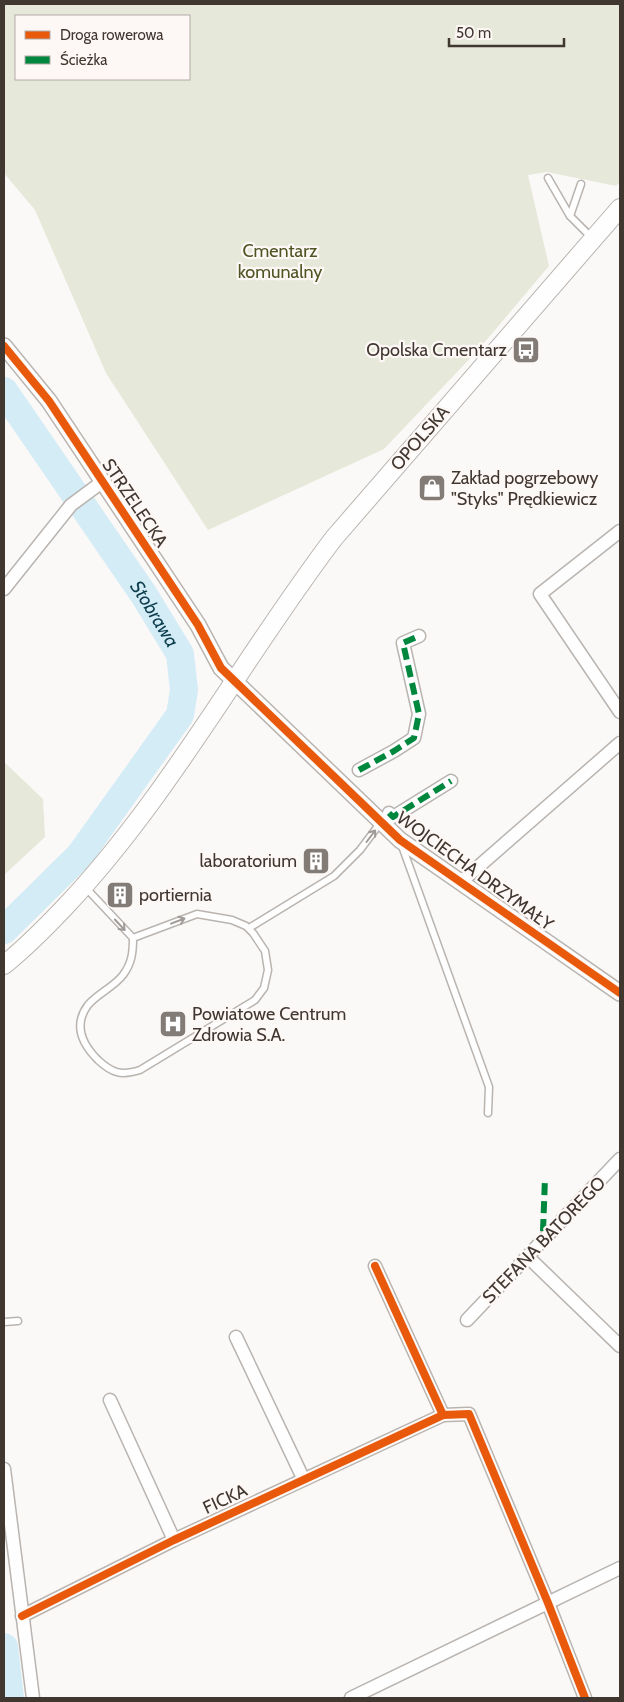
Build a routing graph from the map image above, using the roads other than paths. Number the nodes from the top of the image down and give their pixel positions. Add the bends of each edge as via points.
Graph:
1 (548, 178) dead end
2 (580, 184) dead end
3 (620, 208) edge
4 (570, 216) junction
5 (593, 239) junction
6 (4, 346) edge
7 (102, 482) junction
8 (620, 531) edge
9 (4, 590) edge
10 (419, 636) dead end
11 (234, 680) junction
12 (620, 712) edge
13 (620, 743) edge
14 (359, 770) dead end
15 (451, 781) dead end
16 (385, 817) junction
17 (400, 840) junction
18 (462, 881) junction
19 (84, 886) junction
20 (249, 928) junction
21 (133, 938) junction
22 (4, 965) edge
23 (620, 993) edge
24 (488, 1114) dead end
25 (620, 1159) edge
26 (528, 1257) junction
27 (375, 1266) dead end
28 (468, 1320) dead end
29 (18, 1321) dead end
30 (4, 1322) edge
31 (236, 1337) dead end
32 (620, 1346) edge
33 (110, 1400) dead end
34 (443, 1414) junction
35 (4, 1469) edge
36 (303, 1478) junction
37 (174, 1540) junction
38 (620, 1568) edge
39 (548, 1603) junction
40 (22, 1616) junction
41 (33, 1698) edge
42 (351, 1698) edge
43 (585, 1698) edge

1 - 4 lane
2 - 4 lane
3 - 5 main road, OPOLSKA
4 - 5 lane
5 - 11 main road, OPOLSKA via 334,538 290,596
6 - 7 street, STRZELECKA via 48,401
7 - 9 street via 71,505
7 - 11 street, STRZELECKA via 198,625 222,668
8 - 12 street via 540,594
10 - 14 street via 403,643 419,714 414,738
11 - 16 street, WOJCIECHA DRZYMAŁY
11 - 19 main road, OPOLSKA via 155,796
13 - 18 street
15 - 16 street via 393,817
16 - 17 street, WOJCIECHA DRZYMAŁY
20 -> 16 lane via 334,876 360,850
17 - 18 street, WOJCIECHA DRZYMAŁY
17 - 24 lane via 489,1087
18 - 23 street, WOJCIECHA DRZYMAŁY
19 -> 21 lane
19 - 22 main road, OPOLSKA
21 -> 20 lane via 197,914 232,920
20 - 21 lane via 264,951 268,970 264,988 255,1000 140,1070 126,1074 109,1070 92,1054 80,1034 81,1018 89,1004 124,974 133,954
25 - 26 street, STEFANA BATOREGO
26 - 28 street, STEFANA BATOREGO
26 - 32 street
27 - 34 street
29 - 30 lane
31 - 36 street
33 - 37 street
34 - 36 street, FICKA
34 - 39 street via 469,1414
35 - 40 street
36 - 37 street, FICKA
37 - 40 street, FICKA
38 - 39 street
39 - 42 street
39 - 43 street
40 - 41 street

